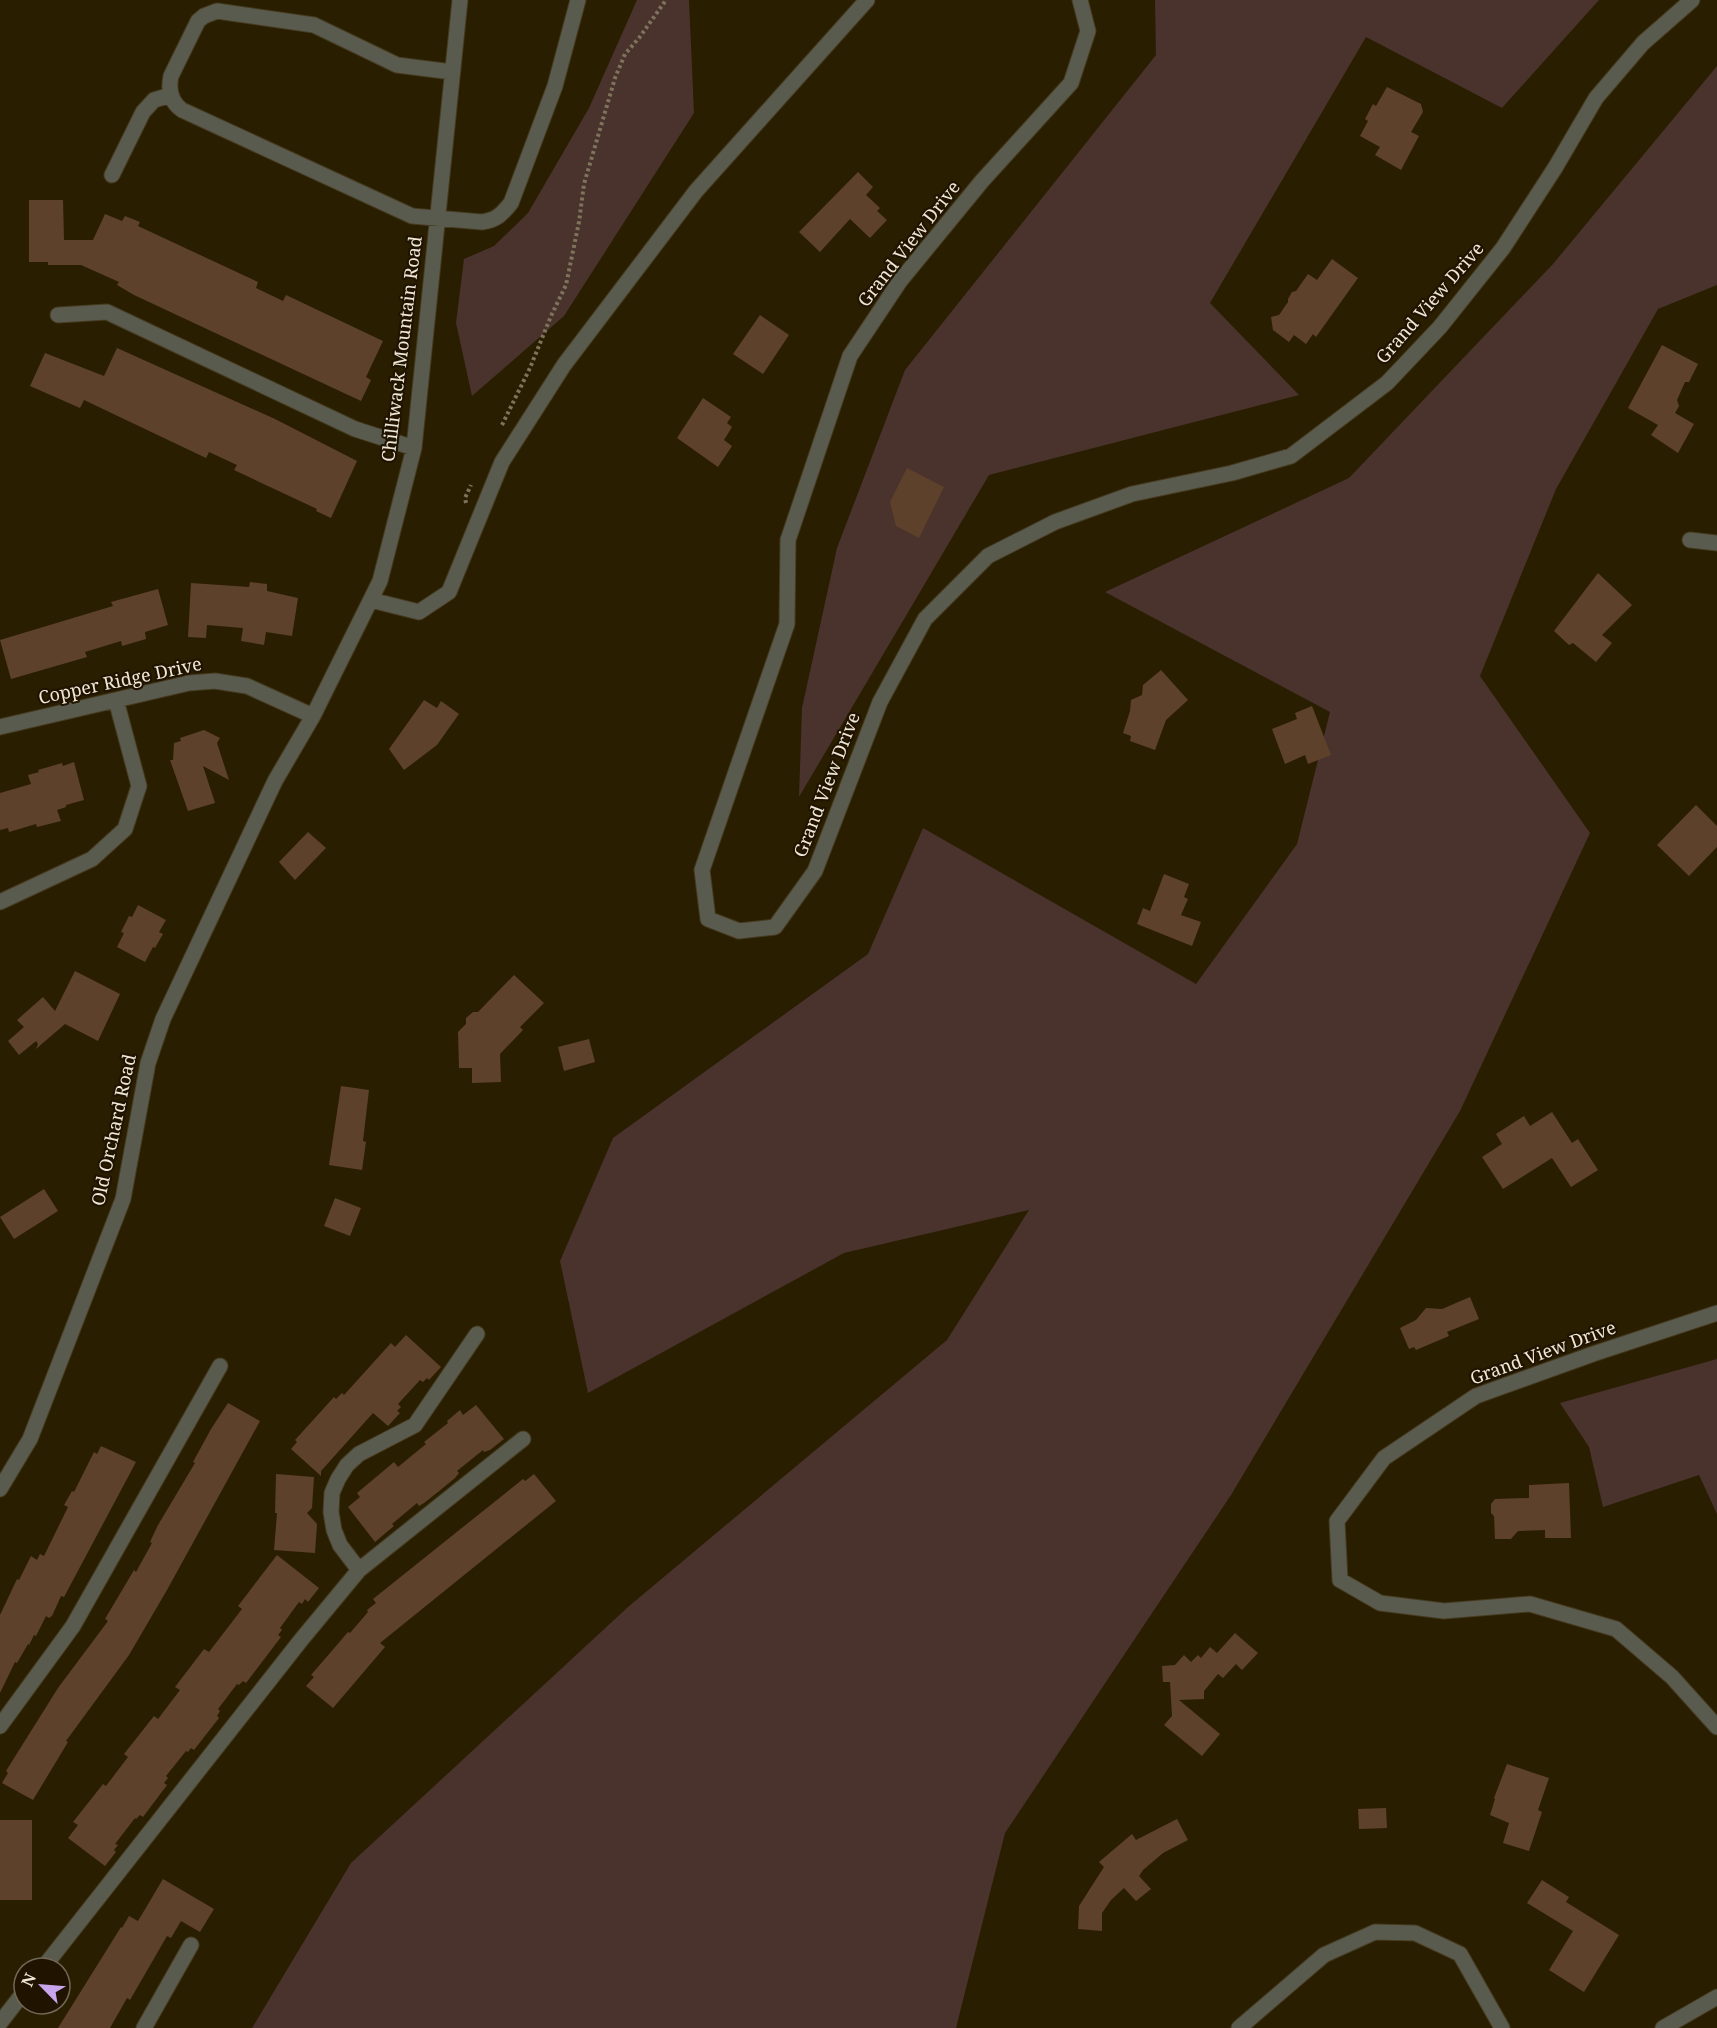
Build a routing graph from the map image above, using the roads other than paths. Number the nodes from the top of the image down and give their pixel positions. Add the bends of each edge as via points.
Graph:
1 (460, 0) edge
2 (578, 0) edge
3 (867, 0) edge
4 (1080, 0) edge
5 (1692, 0) edge
6 (452, 72) junction
7 (171, 95) junction
8 (112, 176) dead end
9 (437, 218) junction
10 (58, 315) dead end
11 (414, 448) junction
12 (1690, 540) dead end
13 (1717, 543) edge
14 (371, 600) junction
15 (116, 700) junction
16 (313, 716) junction
17 (0, 726) edge
18 (275, 782) joint
19 (0, 902) edge
20 (1717, 1313) edge
21 (477, 1334) dead end
22 (220, 1366) dead end
23 (523, 1439) dead end
24 (0, 1490) edge
25 (359, 1570) junction
26 (0, 1726) edge
27 (1717, 1727) edge
28 (191, 1945) dead end
29 (52, 1956) edge
30 (1717, 1996) edge
31 (12, 2008) edge
32 (0, 2023) edge
33 (144, 2028) edge
34 (1239, 2028) edge
35 (1502, 2028) edge
36 (1663, 2028) edge

1 - 6 street, Chilliwack Mountain Road
2 - 9 street via 555,86 511,203 493,221
3 - 14 street via 696,191 564,365 502,462 449,592 419,612
4 - 5 street, Grand View Drive via 1088,31 1071,83 900,281 850,356 788,540 787,624 702,870 708,920 739,931 775,927 815,872 880,702 919,629 988,556 1055,522 1132,494 1291,456 1338,422 1387,383 1440,327 1503,248 1596,98 1643,43
6 - 7 street via 397,64 308,23 218,11 198,21 171,76
6 - 9 street, Chilliwack Mountain Road
7 - 8 street via 154,100 142,112
7 - 9 street via 182,111 412,216
9 - 11 street, Chilliwack Mountain Road
10 - 11 street via 107,312 356,429
11 - 14 street, Chilliwack Mountain Road via 380,581
12 - 13 street
14 - 16 street, Chilliwack Mountain Road
15 - 16 street, Copper Ridge Drive via 215,681 247,686
15 - 17 street, Copper Ridge Drive
15 - 19 street via 139,786 125,829 92,859
16 - 18 street, Chilliwack Mountain Road
18 - 24 street, Old Orchard Road via 154,1041 123,1199 30,1439
20 - 27 street, Grand View Drive via 1476,1396 1384,1458 1337,1521 1340,1580 1380,1603 1444,1611 1530,1604 1616,1629 1672,1677
21 - 25 street via 415,1425 359,1454 338,1479 332,1493 334,1530
22 - 26 street via 73,1626
23 - 25 street
25 - 29 street
28 - 33 street
30 - 36 street
31 - 32 street
34 - 35 street via 1324,1955 1375,1932 1414,1933 1460,1954

